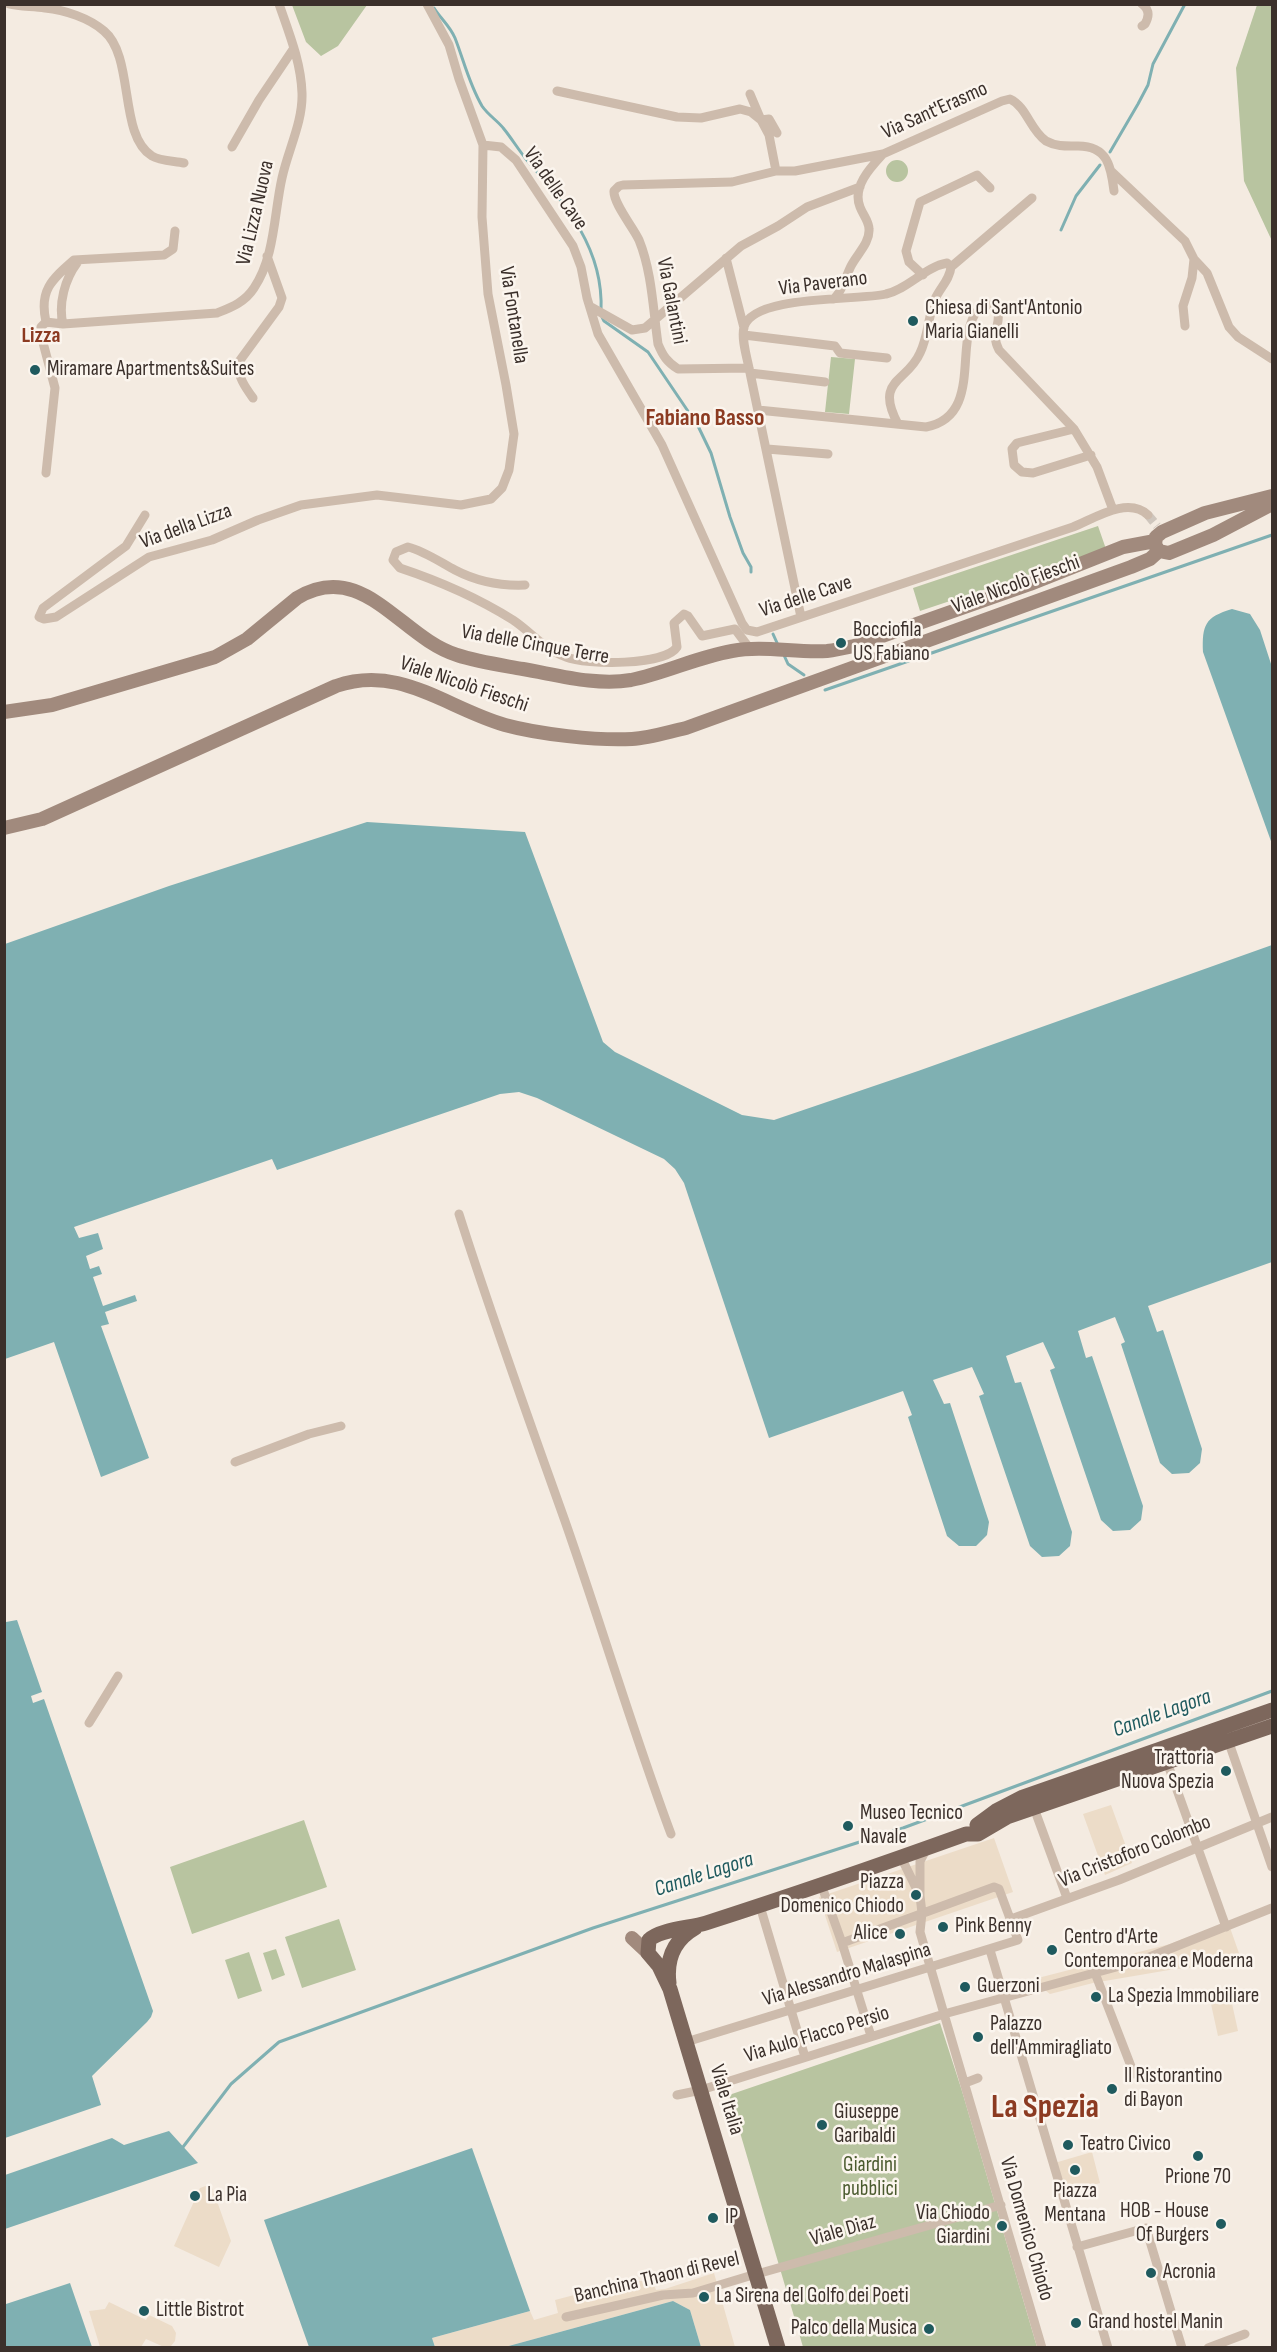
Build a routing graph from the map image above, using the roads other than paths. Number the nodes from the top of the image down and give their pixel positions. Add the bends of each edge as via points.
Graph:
1 (9, 4) edge
2 (279, 4) edge
3 (427, 4) edge
4 (1142, 4) edge
5 (1142, 26) dead end
6 (294, 48) junction
7 (557, 91) dead end
8 (750, 94) dead end
9 (762, 120) junction
10 (777, 133) dead end
11 (483, 145) junction
12 (232, 147) dead end
13 (882, 154) junction
14 (184, 163) dead end
15 (776, 171) junction
16 (1111, 171) junction
17 (860, 187) junction
18 (990, 188) dead end
19 (916, 191) dead end
20 (1114, 191) dead end
21 (1032, 198) dead end
22 (920, 202) junction
23 (176, 231) dead end
24 (267, 256) junction
25 (80, 258) junction
26 (726, 258) junction
27 (1194, 259) junction
28 (951, 267) junction
29 (923, 275) junction
30 (847, 281) junction
31 (862, 297) junction
32 (834, 299) junction
33 (593, 308) junction
34 (655, 321) junction
35 (46, 322) junction
36 (63, 324) junction
37 (1185, 326) dead end
38 (744, 332) junction
39 (887, 358) dead end
40 (1272, 359) edge
41 (750, 370) junction
42 (825, 382) dead end
43 (253, 398) dead end
44 (758, 410) junction
45 (898, 424) junction
46 (1074, 429) junction
47 (767, 449) junction
48 (828, 454) dead end
49 (1091, 455) junction
50 (46, 473) dead end
51 (501, 488) joint
52 (1272, 496) edge
53 (1272, 504) edge
54 (1113, 510) junction
55 (145, 515) dead end
56 (1148, 515) tunnel mouth
57 (1159, 536) junction
58 (1174, 550) junction
59 (525, 585) dead end
60 (801, 617) junction
61 (750, 649) junction
62 (4, 712) edge
63 (4, 828) edge
64 (459, 1214) dead end
65 (341, 1426) dead end
66 (235, 1462) dead end
67 (118, 1676) dead end
68 (1272, 1710) edge
69 (89, 1723) dead end
70 (1272, 1726) edge
71 (1228, 1740) junction
72 (1167, 1762) junction
73 (1034, 1808) junction
74 (1272, 1817) edge
75 (1257, 1823) junction
76 (670, 1834) dead end
77 (966, 1834) junction
78 (1198, 1847) junction
79 (927, 1848) junction
80 (901, 1857) junction
81 (1272, 1867) edge
82 (821, 1884) junction
83 (920, 1896) junction
84 (1067, 1898) junction
85 (760, 1906) junction
86 (1272, 1908) edge
87 (922, 1913) junction
88 (1011, 1919) junction
89 (700, 1925) junction
90 (1226, 1927) junction
91 (658, 1936) junction
92 (842, 1943) junction
93 (990, 1950) junction
94 (672, 1952) junction
95 (651, 1956) junction
96 (930, 1968) junction
97 (1095, 1973) junction
98 (670, 1989) junction
99 (856, 1991) junction
100 (1004, 1997) junction
101 (793, 2010) junction
102 (944, 2013) junction
103 (871, 2036) junction
104 (686, 2042) junction
105 (805, 2057) junction
106 (1134, 2074) dead end
107 (978, 2078) dead end
108 (965, 2083) junction
109 (701, 2090) junction
110 (677, 2095) dead end
111 (1000, 2205) junction
112 (1077, 2247) junction
113 (760, 2273) junction
114 (566, 2317) dead end
115 (1245, 2334) dead end
116 (776, 2342) edge
117 (1042, 2348) edge
118 (1108, 2348) edge
119 (1182, 2348) edge
120 (1208, 2348) edge

1 - 14 street via 74,15 104,31 113,41 120,60 134,130 141,143 153,157
2 - 6 street, Via Lizza Nuova
3 - 11 street via 449,45
4 - 5 street via 1149,15
6 - 12 street
6 - 24 street, Via Lizza Nuova via 302,111 282,177
7 - 9 street via 678,117 701,118 741,109
8 - 9 street
9 - 10 street via 768,119
9 - 15 street
11 - 33 street, Via delle Cave via 501,147 524,169 573,246
11 - 51 street, Via Fontanella via 482,217 488,294 514,434 509,470
13 - 15 street, Via Galantini via 795,171
13 - 16 street, Via Sant'Erasmo via 1010,99 1019,104 1031,126 1045,140 1066,147 1091,147 1107,161
13 - 17 street, Via Sant'Erasmo via 865,174
15 - 34 street, Via Galantini via 732,182 616,188 615,198 646,259
16 - 20 street
16 - 27 street, Via Sant'Erasmo via 1185,241
17 - 26 street via 807,207
17 - 30 street via 860,206 870,227
18 - 22 street via 977,175
19 - 22 street
21 - 28 street
22 - 29 street via 906,251 909,262
23 - 25 street via 173,249 164,255
24 - 36 street, Via Lizza Nuova via 253,291 238,305 217,313
24 - 43 street via 282,298 279,308 238,363 238,372
25 - 35 street via 52,282 42,305
25 - 36 street via 64,291
26 - 34 street
26 - 38 street
27 - 37 street via 1183,306
27 - 40 street, Via Sant'Erasmo via 1207,273 1229,327
28 - 29 street, Via Paverano via 944,263
28 - 45 street via 933,306 921,352 892,388 890,406
29 - 31 street, Via Paverano via 888,294
30 - 31 street
30 - 32 street
31 - 32 street, Via Paverano
32 - 38 street, Via Paverano via 766,309 747,321
33 - 34 street via 632,330
33 - 60 street, Via delle Cave via 598,334 684,489 742,623 747,630 757,632
34 - 41 street, Via Galantini via 663,357 678,369
35 - 36 street, Via Lizza Nuova
35 - 50 street via 41,335 55,388
38 - 39 street via 835,346 840,353
38 - 41 street
41 - 42 street, Via Galantini
41 - 44 street
44 - 45 street
44 - 47 street
45 - 46 street via 926,427 948,420 960,398 973,320 985,304 998,310 994,332 999,350
46 - 49 street
46 - 49 street via 1017,443 1012,449 1014,465 1022,472 1033,472
47 - 48 street
47 - 60 street
49 - 54 street
51 - 55 street, Via della Lizza via 491,499 461,505 378,495 301,505 213,540 149,557 56,617 39,617 43,608 126,546
52 - 57 main road, Viale Nicolò Fieschi via 1205,513
53 - 58 main road
54 - 56 street, Via delle Cave via 1139,508
54 - 60 street, Via delle Cave via 1073,527
57 - 58 main road via 1168,553
57 - 58 main road via 1172,533 1177,539
57 - 61 main road, Via delle Cinque Terre via 854,646 828,651
57 - 63 main road, Viale Nicolò Fieschi via 1150,559 1131,567 686,728 634,739 508,726 426,691 393,681 356,679 42,819
59 - 61 street via 509,585 458,572 410,547 399,550 393,560 400,568 481,602 551,650 581,661 620,663 674,652 674,623 684,614 702,636 735,629
61 - 62 main road, Via delle Cinque Terre via 629,680 593,681 455,655 415,632 367,596 330,586 305,593 247,639 215,657 52,705
64 - 76 street
65 - 66 street
67 - 69 street
68 - 77 main road via 1023,1797
70 - 71 main road
71 - 72 main road
71 - 75 street
72 - 73 main road
72 - 78 street
73 - 77 main road via 1007,1817 978,1834
73 - 84 street
74 - 75 street, Via Cristoforo Colombo
75 - 78 street, Via Cristoforo Colombo
75 - 81 street
77 - 79 main road
78 - 84 street, Via Cristoforo Colombo
78 - 90 street
79 - 80 main road
79 - 83 street via 920,1861
80 - 82 main road
80 - 83 street
82 - 85 main road
82 - 92 street
83 - 87 street
84 - 88 street, Via Cristoforo Colombo
85 - 89 main road
85 - 101 street
86 - 90 street, Via Aulo Flacco Persio
87 - 88 street via 994,1887 999,1889
87 - 92 street
87 - 96 street, Via Domenico Chiodo via 920,1932
88 - 93 street, Via Alessandro Malaspina via 1018,1940
89 - 91 main road
89 - 94 main road via 688,1932
90 - 97 street, Via Aulo Flacco Persio via 1142,1960
91 - 94 main road via 672,1941
91 - 95 main road via 648,1944
92 - 99 street
93 - 96 street, Via Alessandro Malaspina
93 - 100 street
94 - 95 main road via 662,1961
94 - 98 main road, Viale Italia
95 - 98 main road, Viale Italia
96 - 99 street, Via Alessandro Malaspina
96 - 102 street, Via Domenico Chiodo
97 - 100 street, Via Aulo Flacco Persio
97 - 106 street
98 - 104 main road, Viale Italia
99 - 101 street, Via Alessandro Malaspina
99 - 103 street
100 - 102 street, Via Aulo Flacco Persio
100 - 112 street
101 - 104 street, Via Alessandro Malaspina
101 - 105 street
102 - 103 street, Via Aulo Flacco Persio
102 - 108 street, Via Domenico Chiodo
103 - 105 street, Via Aulo Flacco Persio
104 - 109 main road, Viale Italia
105 - 109 street, Via Aulo Flacco Persio
107 - 108 street
108 - 111 street, Via Domenico Chiodo
109 - 110 street, Via Aulo Flacco Persio
109 - 113 main road, Viale Italia via 741,2223 753,2233
111 - 113 street, Viale Diaz
111 - 117 street, Via Domenico Chiodo
112 - 118 street
112 - 119 street via 1146,2228
113 - 114 street, Banchina Thaon di Revel via 693,2293 663,2295
113 - 116 main road, Viale Italia via 780,2323
115 - 120 street

